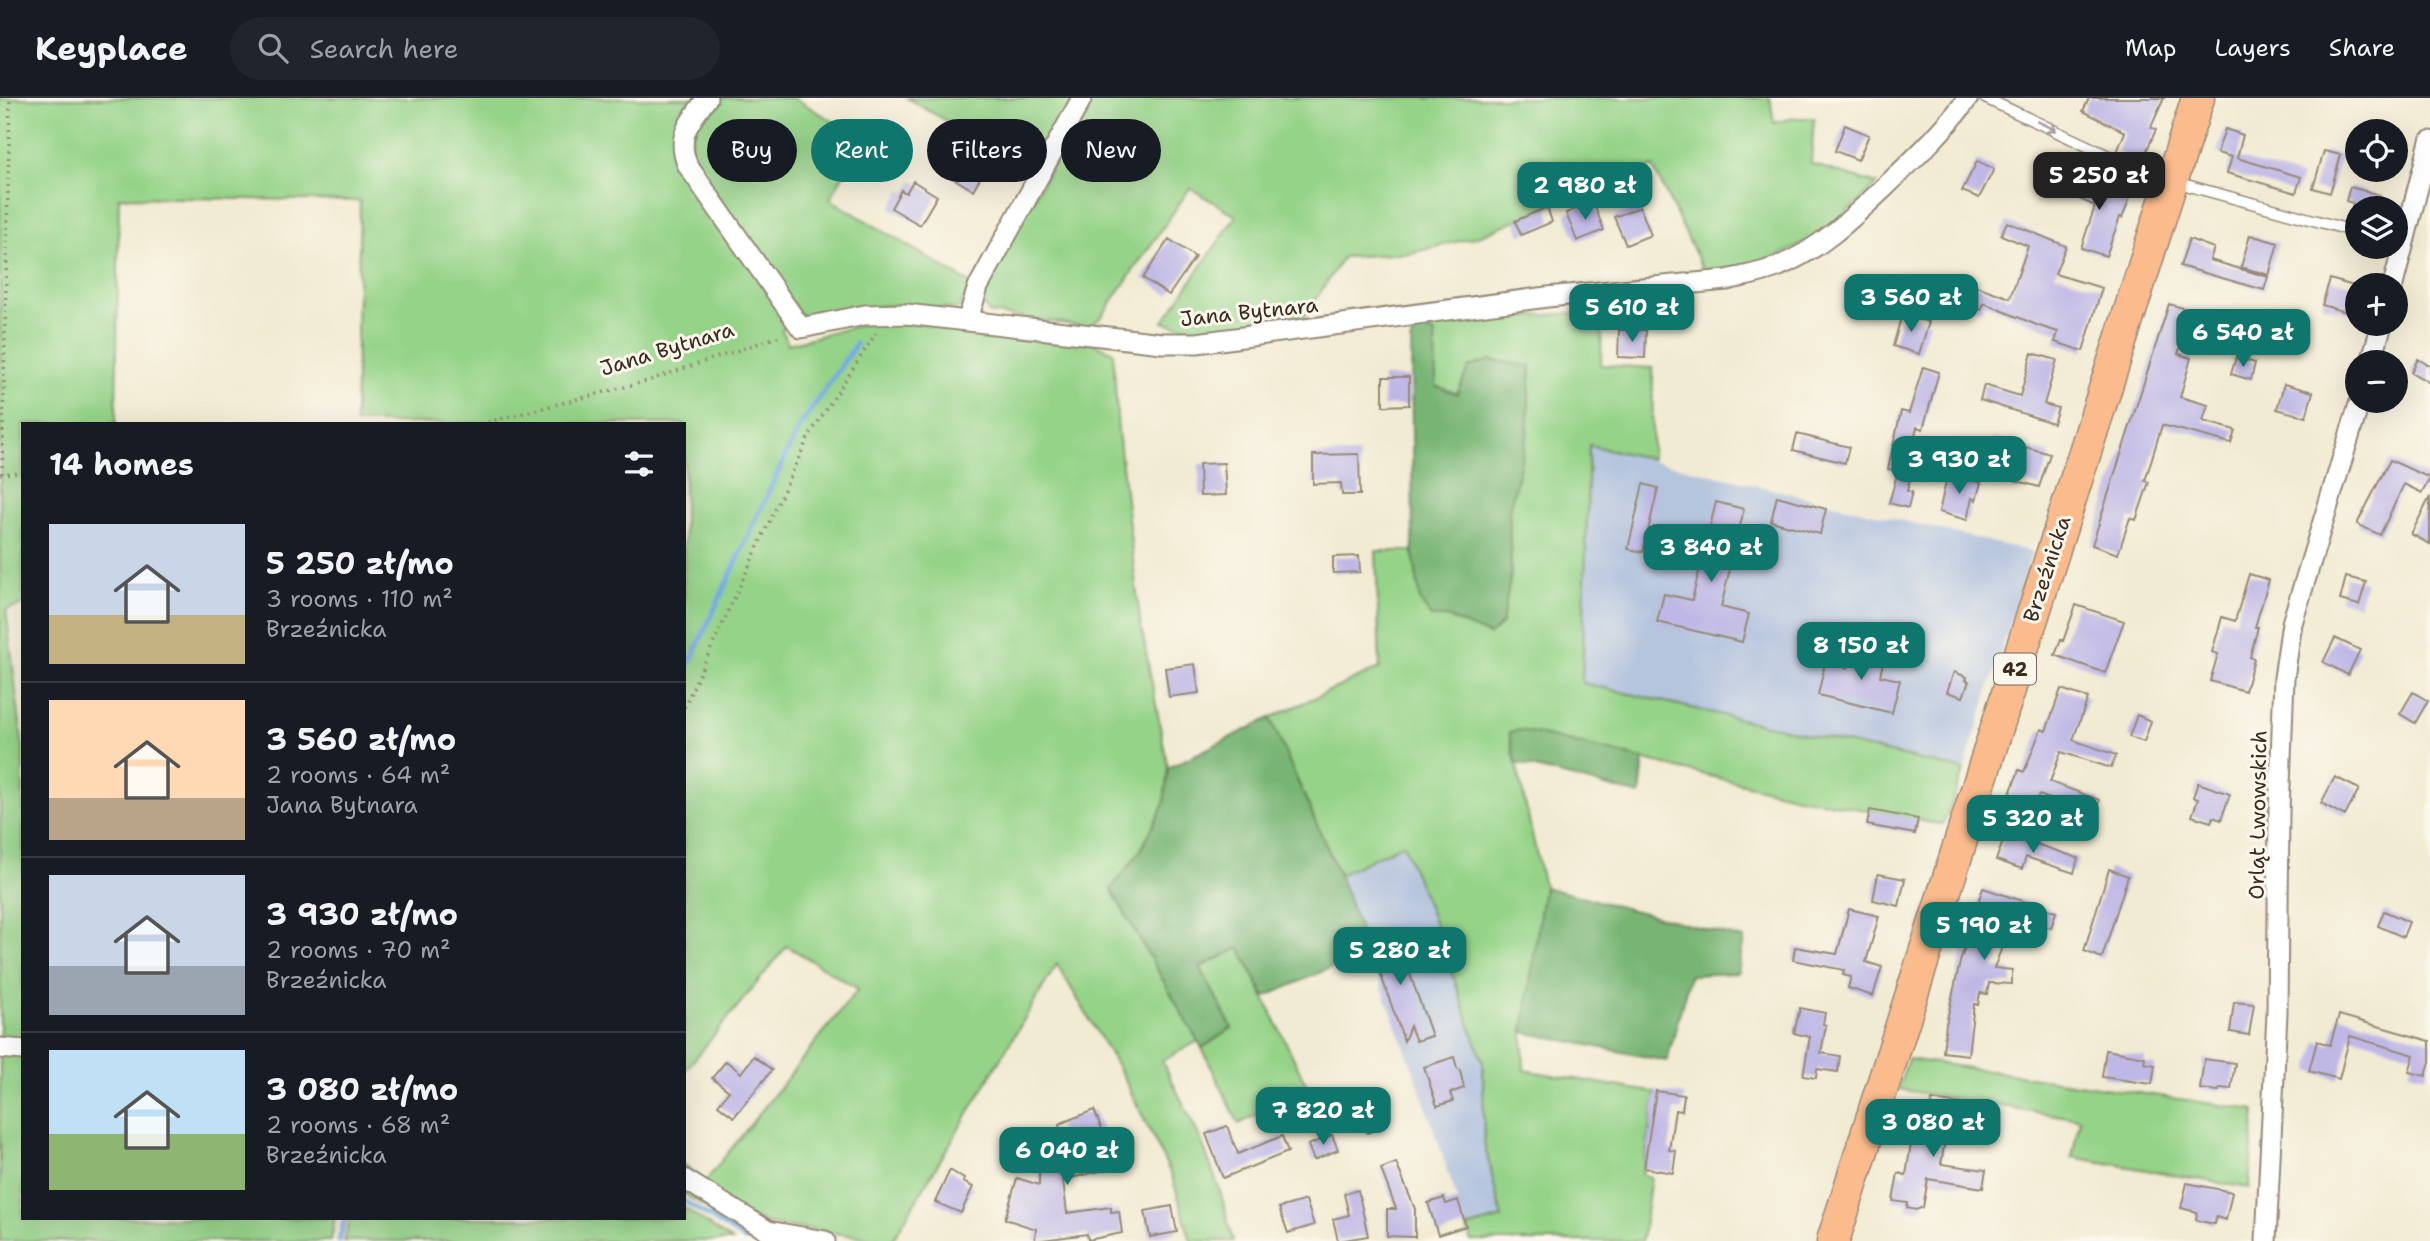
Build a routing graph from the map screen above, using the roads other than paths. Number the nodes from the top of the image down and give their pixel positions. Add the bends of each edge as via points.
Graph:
1 (707, 98) edge
2 (1082, 98) edge
3 (1968, 98) edge
4 (1984, 98) edge
5 (2198, 98) edge
6 (2430, 141) edge
7 (2170, 183) junction
8 (2408, 217) edge
9 (2345, 229) edge
10 (968, 319) junction
11 (2356, 413) edge
12 (0, 1048) edge
13 (21, 1050) edge
14 (686, 1180) edge
15 (825, 1241) edge
16 (1833, 1241) edge
17 (2266, 1241) edge

1 - 10 street, Jana Bytnara via 682,138 684,157 801,328 887,313
2 - 10 street via 978,287
3 - 10 street, Jana Bytnara via 1913,160 1845,224 1802,255 1755,274 1198,343 1162,343
4 -> 7 lane
5 - 7 main road, Brzeźnicka / 42
6 - 8 street
7 - 9 lane
7 - 16 main road, Brzeźnicka / 42
11 - 17 street, Orląt Lwowskich via 2292,623 2284,678 2277,1013
12 - 13 street
14 - 15 street via 768,1231

